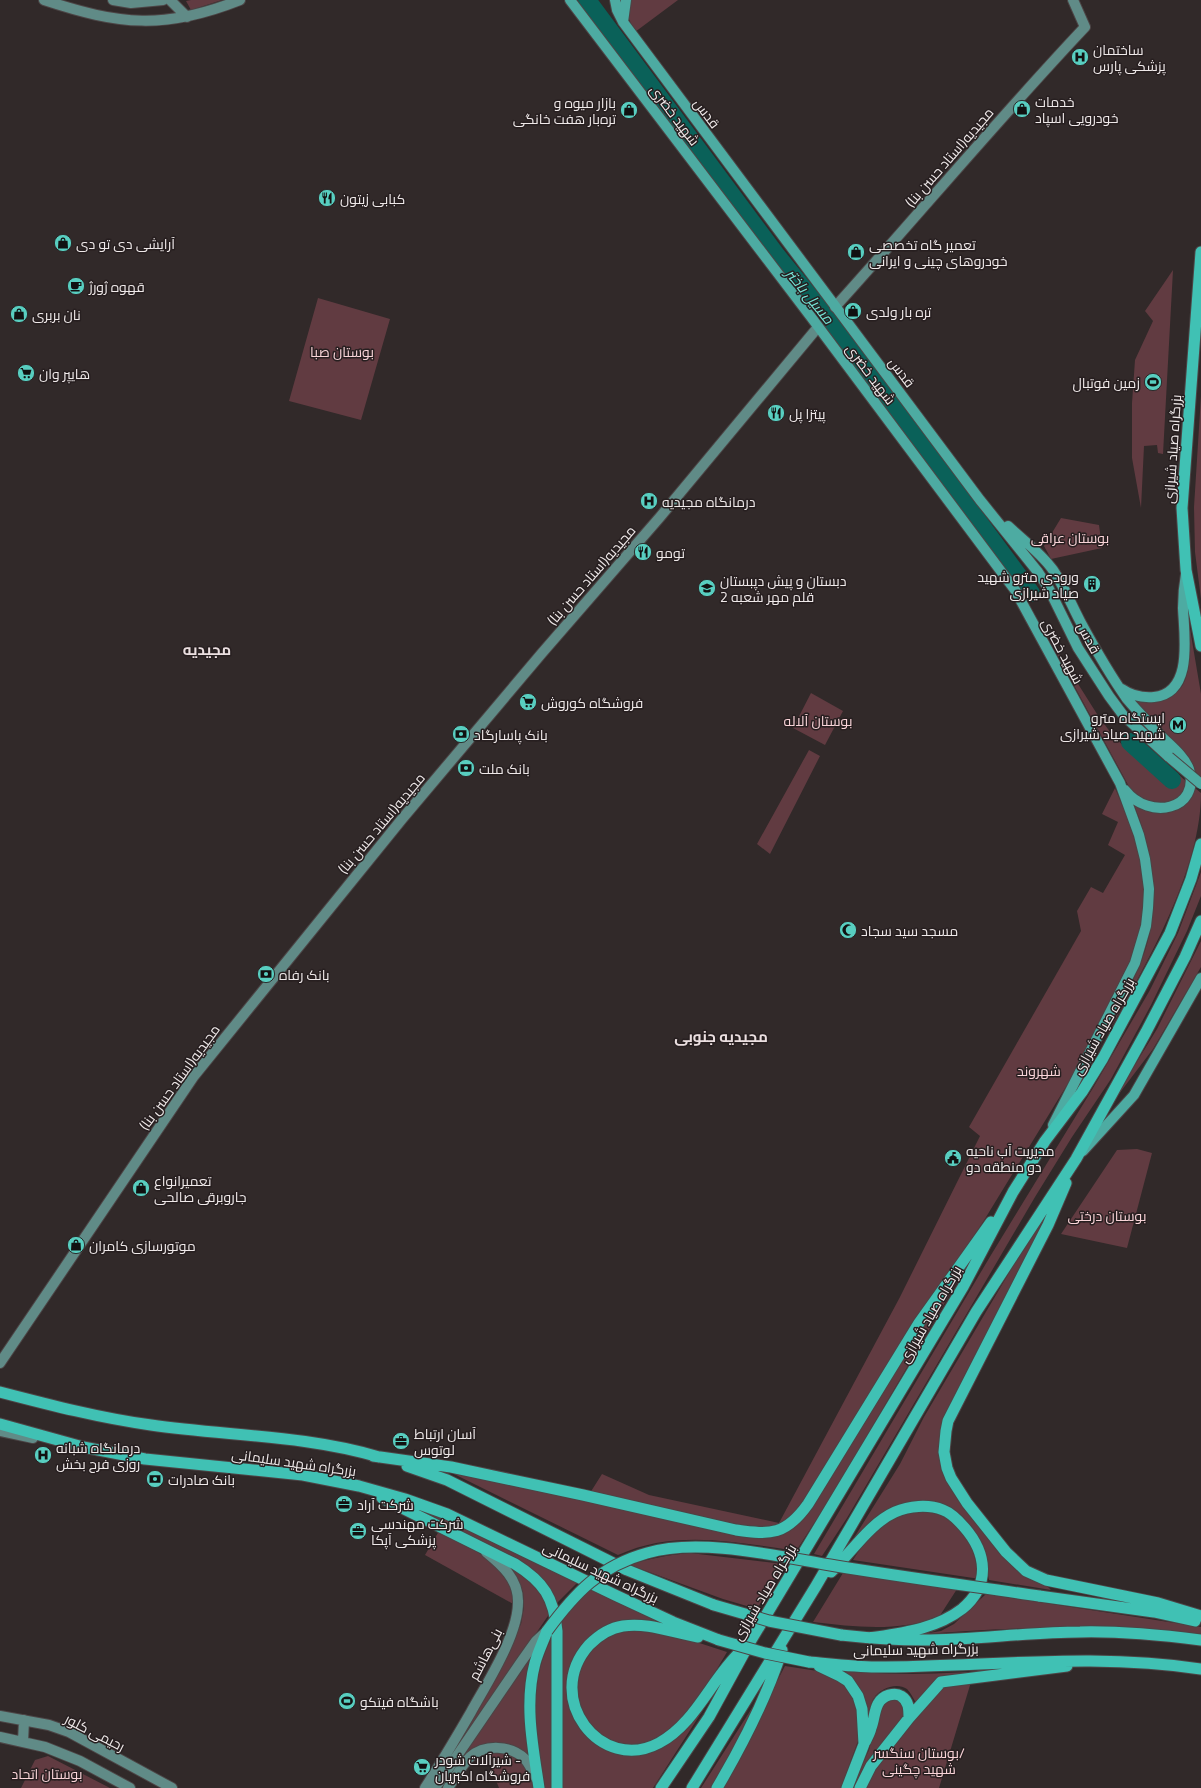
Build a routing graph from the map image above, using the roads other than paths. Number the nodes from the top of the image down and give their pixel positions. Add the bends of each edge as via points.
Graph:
1 (44, 0) edge
2 (113, 0) edge
3 (163, 0) edge
4 (170, 0) edge
5 (240, 0) edge
6 (570, 0) edge
7 (615, 0) edge
8 (626, 0) edge
9 (1074, 2) edge
10 (187, 17) junction
11 (623, 22) junction
12 (1201, 252) edge
13 (835, 307) junction
14 (818, 327) junction
15 (980, 500) junction
16 (1186, 570) junction
17 (1201, 646) edge
18 (1119, 687) junction
19 (1120, 783) junction
20 (1201, 784) edge
21 (1201, 844) edge
22 (1201, 921) edge
23 (1201, 978) edge
24 (1045, 1141) junction
25 (1076, 1159) junction
26 (1013, 1192) junction
27 (0, 1363) edge
28 (0, 1392) edge
29 (0, 1424) edge
30 (0, 1431) edge
31 (83, 1447) junction
32 (373, 1456) junction
33 (359, 1486) junction
34 (468, 1540) junction
35 (816, 1586) junction
36 (1201, 1616) edge
37 (1201, 1622) edge
38 (547, 1631) junction
39 (787, 1634) junction
40 (870, 1638) junction
41 (719, 1640) junction
42 (1201, 1640) edge
43 (750, 1642) junction
44 (1101, 1660) junction
45 (809, 1662) junction
46 (1201, 1669) edge
47 (0, 1716) edge
48 (909, 1718) junction
49 (24, 1720) junction
50 (0, 1737) edge
51 (23, 1742) junction
52 (864, 1744) junction
53 (538, 1785) edge
54 (130, 1788) edge
55 (172, 1788) edge
56 (425, 1788) edge
57 (435, 1788) edge
58 (448, 1788) edge
59 (557, 1788) edge
60 (662, 1788) edge
61 (692, 1788) edge
62 (717, 1788) edge
63 (847, 1788) edge
64 (860, 1788) edge

1 - 10 main road via 116,20 146,22
2 - 3 main road via 131,4
4 - 10 main road
5 - 10 main road via 207,13
6 - 14 main road, شهید خضری
7 - 11 main road, قدس
8 - 11 main road
9 - 13 main road, مجیدیه(استاد حسن بنا) via 1085,27 1029,86
11 - 13 main road, قدس
12 - 16 highway, بزرگراه صیاد شیرازی via 1182,508
13 - 15 main road, قدس
14 - 19 main road, شهید خضری via 1015,590
14 - 27 main road, مجیدیه(استاد حسن بنا) via 660,517 411,808 194,1076
15 - 18 main road via 1052,570
15 - 20 main road, قدس, bridge via 1038,572 1086,662 1123,715
16 - 17 highway, بزرگراه صیاد شیرازی
16 - 18 main road via 1183,588 1185,649 1180,678 1169,692 1156,697 1140,697
18 - 19 main road via 1139,714 1183,759 1189,769 1192,783 1185,798 1177,804 1157,809 1137,802
19 - 24 main road via 1145,859 1148,889 1146,926 1135,963
21 - 24 highway, بزرگراه صیاد شیرازی via 1173,926 1148,977 1082,1092
22 - 25 highway via 1146,1032
23 - 25 main road via 1134,1095
24 - 26 highway, بزرگراه صیاد شیرازی
25 - 35 highway via 976,1312
25 - 36 highway via 1048,1225 948,1421 944,1441 946,1468 967,1503 1006,1552 1026,1571 1046,1580 1158,1603
26 - 32 highway via 919,1323 798,1518 778,1531 754,1533 736,1530 451,1467
26 - 43 highway, بزرگراه صیاد شیرازی via 963,1287
28 - 32 highway via 80,1413 137,1423 316,1443
29 - 31 highway, بزرگراه شهید سلیمانی
30 - 31 main road
31 - 33 highway, بزرگراه شهید سلیمانی via 145,1459 271,1471
32 - 40 highway, بزرگراه شهید سلیمانی, bridge via 447,1480 627,1570 714,1605 768,1621
33 - 34 highway
33 - 41 highway, بزرگراه شهید سلیمانی via 447,1514 615,1596
34 - 56 main road, بنی‌هاشم via 489,1555 512,1577 516,1588 518,1612 511,1635 487,1684
34 - 59 highway via 531,1574 544,1587 553,1605 557,1631
35 - 39 highway
35 - 40 highway via 847,1557 872,1528 893,1513 904,1509 931,1507 943,1510 956,1518 972,1537 982,1560 982,1580 978,1590 962,1609 928,1627
37 - 38 highway, bridge via 1154,1612 738,1551 686,1547 646,1553 609,1569 584,1586
38 - 53 highway via 535,1663 531,1684 530,1724
38 - 57 main road via 536,1641 521,1662
39 - 61 highway
39 - 62 highway via 769,1688
40 - 42 highway, بزرگراه شهید سلیمانی via 923,1640 1080,1632 1135,1633
41 - 43 highway via 640,1626 622,1626 606,1631 585,1650 575,1667 572,1698 577,1714 589,1732 609,1745 629,1750 650,1747 668,1738 686,1720 732,1659
41 - 45 highway, بزرگراه شهید سلیمانی, bridge
43 - 60 highway, بزرگراه صیاد شیرازی via 709,1717
44 - 45 highway, بزرگراه شهید سلیمانی via 874,1667
44 - 46 highway, بزرگراه شهید سلیمانی via 1154,1662
44 - 48 highway via 941,1682
45 - 52 highway via 840,1676 855,1689 863,1715
47 - 49 main road, رحیمی کلور
48 - 52 highway via 909,1705 900,1695 892,1694 883,1698 876,1706
48 - 64 highway via 871,1766
49 - 51 main road
49 - 55 main road, رحیمی کلور via 69,1732
50 - 51 main road
51 - 54 main road via 80,1761
52 - 63 highway
53 - 58 main road via 525,1759 498,1747 484,1750 471,1757

